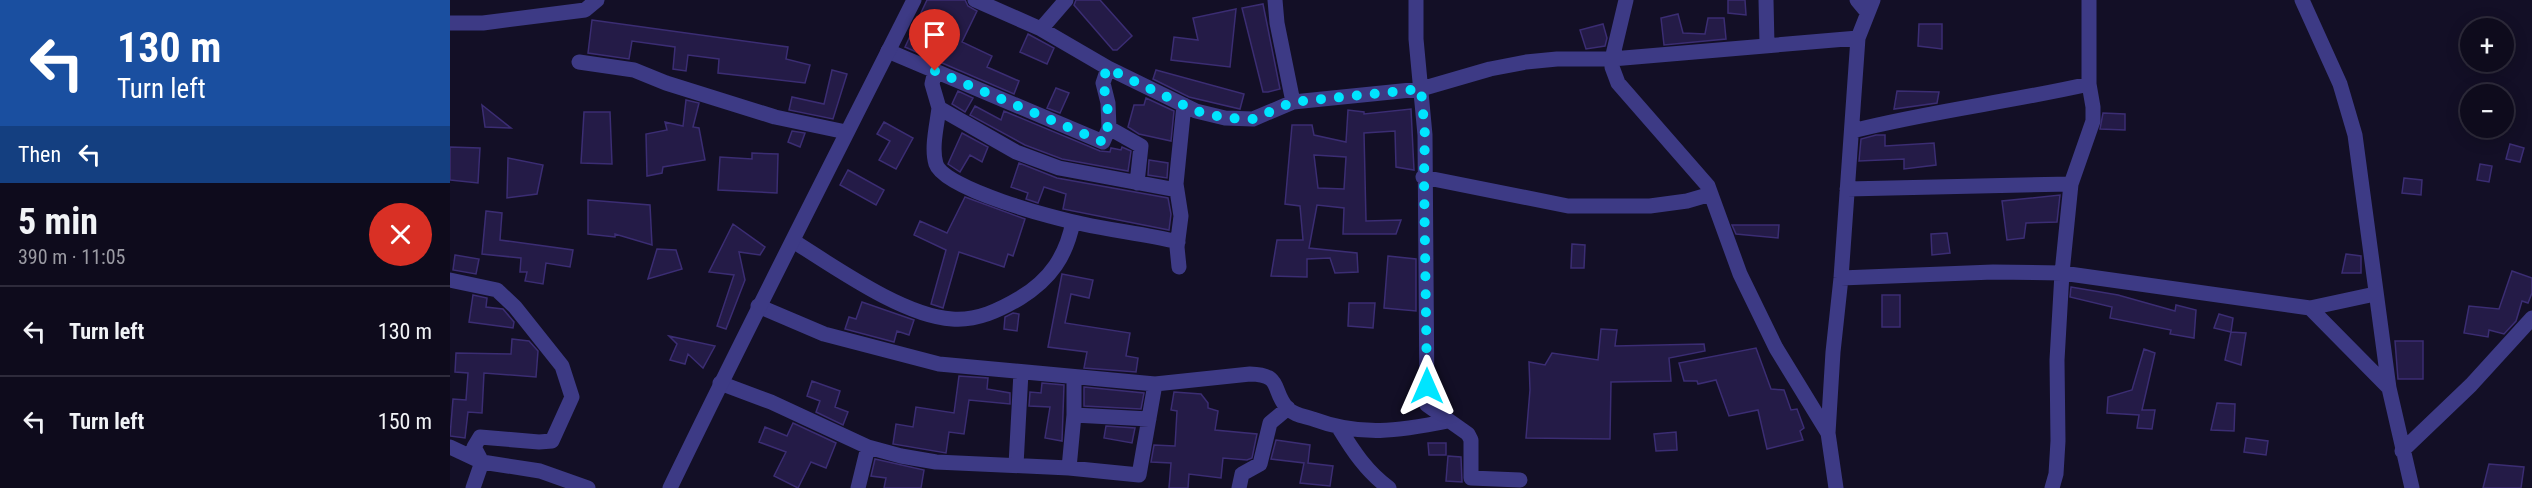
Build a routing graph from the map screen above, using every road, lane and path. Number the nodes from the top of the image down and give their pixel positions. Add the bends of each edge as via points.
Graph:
1 (597, 0) edge
2 (914, 0) edge
3 (975, 0) edge
4 (1066, 0) edge
5 (1275, 0) edge
6 (1416, 0) edge
7 (1626, 0) edge
8 (1766, 0) edge
9 (1857, 0) edge
10 (2089, 0) edge
11 (2302, 0) edge
12 (584, 5) edge
13 (1870, 6) edge
14 (450, 23) edge
15 (1041, 29) junction
16 (1858, 38) junction
17 (1767, 45) junction
18 (888, 51) junction
19 (1612, 59) junction
20 (579, 62) dead end
21 (1107, 68) junction
22 (935, 71) junction
23 (2089, 84) junction
24 (1421, 89) junction
25 (1293, 102) junction
26 (1184, 105) junction
27 (939, 108) junction
28 (1109, 128) junction
29 (1852, 131) junction
30 (846, 132) junction
31 (1424, 177) junction
32 (1137, 183) junction
33 (2071, 184) junction
34 (1847, 189) junction
35 (1177, 190) junction
36 (1711, 194) junction
37 (1073, 222) junction
38 (793, 241) junction
39 (1178, 242) junction
40 (1179, 267) dead end
41 (2062, 273) junction
42 (1841, 278) junction
43 (450, 280) edge
44 (2375, 294) junction
45 (758, 306) junction
46 (2310, 308) junction
47 (2532, 318) edge
48 (1021, 372) junction
49 (1074, 377) junction
50 (720, 383) junction
51 (1155, 384) junction
52 (2389, 388) junction
53 (1288, 408) junction
54 (1074, 415) junction
55 (1149, 419) junction
56 (1448, 421) junction
57 (1338, 428) junction
58 (1828, 434) junction
59 (450, 447) edge
60 (868, 447) junction
61 (2402, 451) junction
62 (482, 462) junction
63 (1016, 465) junction
64 (1069, 468) junction
65 (1520, 480) dead end
66 (1139, 481) edge
67 (473, 488) edge
68 (588, 488) edge
69 (670, 488) edge
70 (858, 488) edge
71 (1239, 488) edge
72 (1389, 488) edge
73 (1836, 488) edge
74 (2052, 488) edge
75 (2412, 488) edge

1 - 12 street
2 - 18 street
3 - 15 street
4 - 15 street
5 - 25 street
6 - 24 street
7 - 19 street
8 - 17 street
9 - 13 street
10 - 23 street
11 - 44 street via 2340,84 2355,135
12 - 14 street via 483,23
13 - 16 street
15 - 21 street
16 - 17 street
16 - 29 street
17 - 19 street
18 - 22 street
18 - 30 street
19 - 24 street via 1526,62
19 - 36 street via 1618,83
20 - 30 street via 634,69 753,111
21 - 26 street
21 - 28 street via 1103,83
22 - 27 street via 932,84
22 - 28 street via 1103,142
23 - 29 street via 1907,117
23 - 33 street via 2093,121
24 - 25 street
24 - 31 street
25 - 26 street via 1253,119 1225,118
26 - 35 street
27 - 32 street via 1017,152 1059,168
27 - 37 street via 935,150 936,164 943,173 988,197
28 - 32 street via 1141,146
29 - 34 street
30 - 38 street
31 - 36 street via 1568,206 1650,206
31 - 56 street via 1427,405
32 - 35 street
33 - 34 street
33 - 41 street
34 - 42 street
35 - 39 street via 1181,216
36 - 58 street via 1740,273 1776,348
37 - 38 street via 1068,245 1049,276 1026,295 995,313 953,319 922,312 890,298
37 - 39 street
38 - 45 street
39 - 40 street
41 - 42 street
41 - 46 street
41 - 74 street via 2058,441
42 - 58 street
43 - 62 street via 497,290 515,307 562,366 572,398 552,441 480,436 474,447
44 - 46 street
44 - 52 street
45 - 48 street via 824,334 885,351 939,364
45 - 50 street
46 - 52 street
47 - 61 street via 2471,385
48 - 49 street
48 - 63 street
49 - 51 street
49 - 54 street
50 - 60 street
50 - 69 street
51 - 53 street via 1264,374 1273,381
51 - 55 street
52 - 61 street
53 - 57 street
53 - 71 street via 1270,423 1260,464 1242,474
54 - 55 street
54 - 64 street
55 - 66 street
56 - 57 street via 1394,431
56 - 65 street via 1471,440 1471,478
57 - 72 street via 1377,480
58 - 73 street
59 - 62 street
60 - 63 street via 936,462
60 - 70 street
61 - 75 street
62 - 67 street
62 - 68 street via 540,471
63 - 64 street
64 - 66 street

